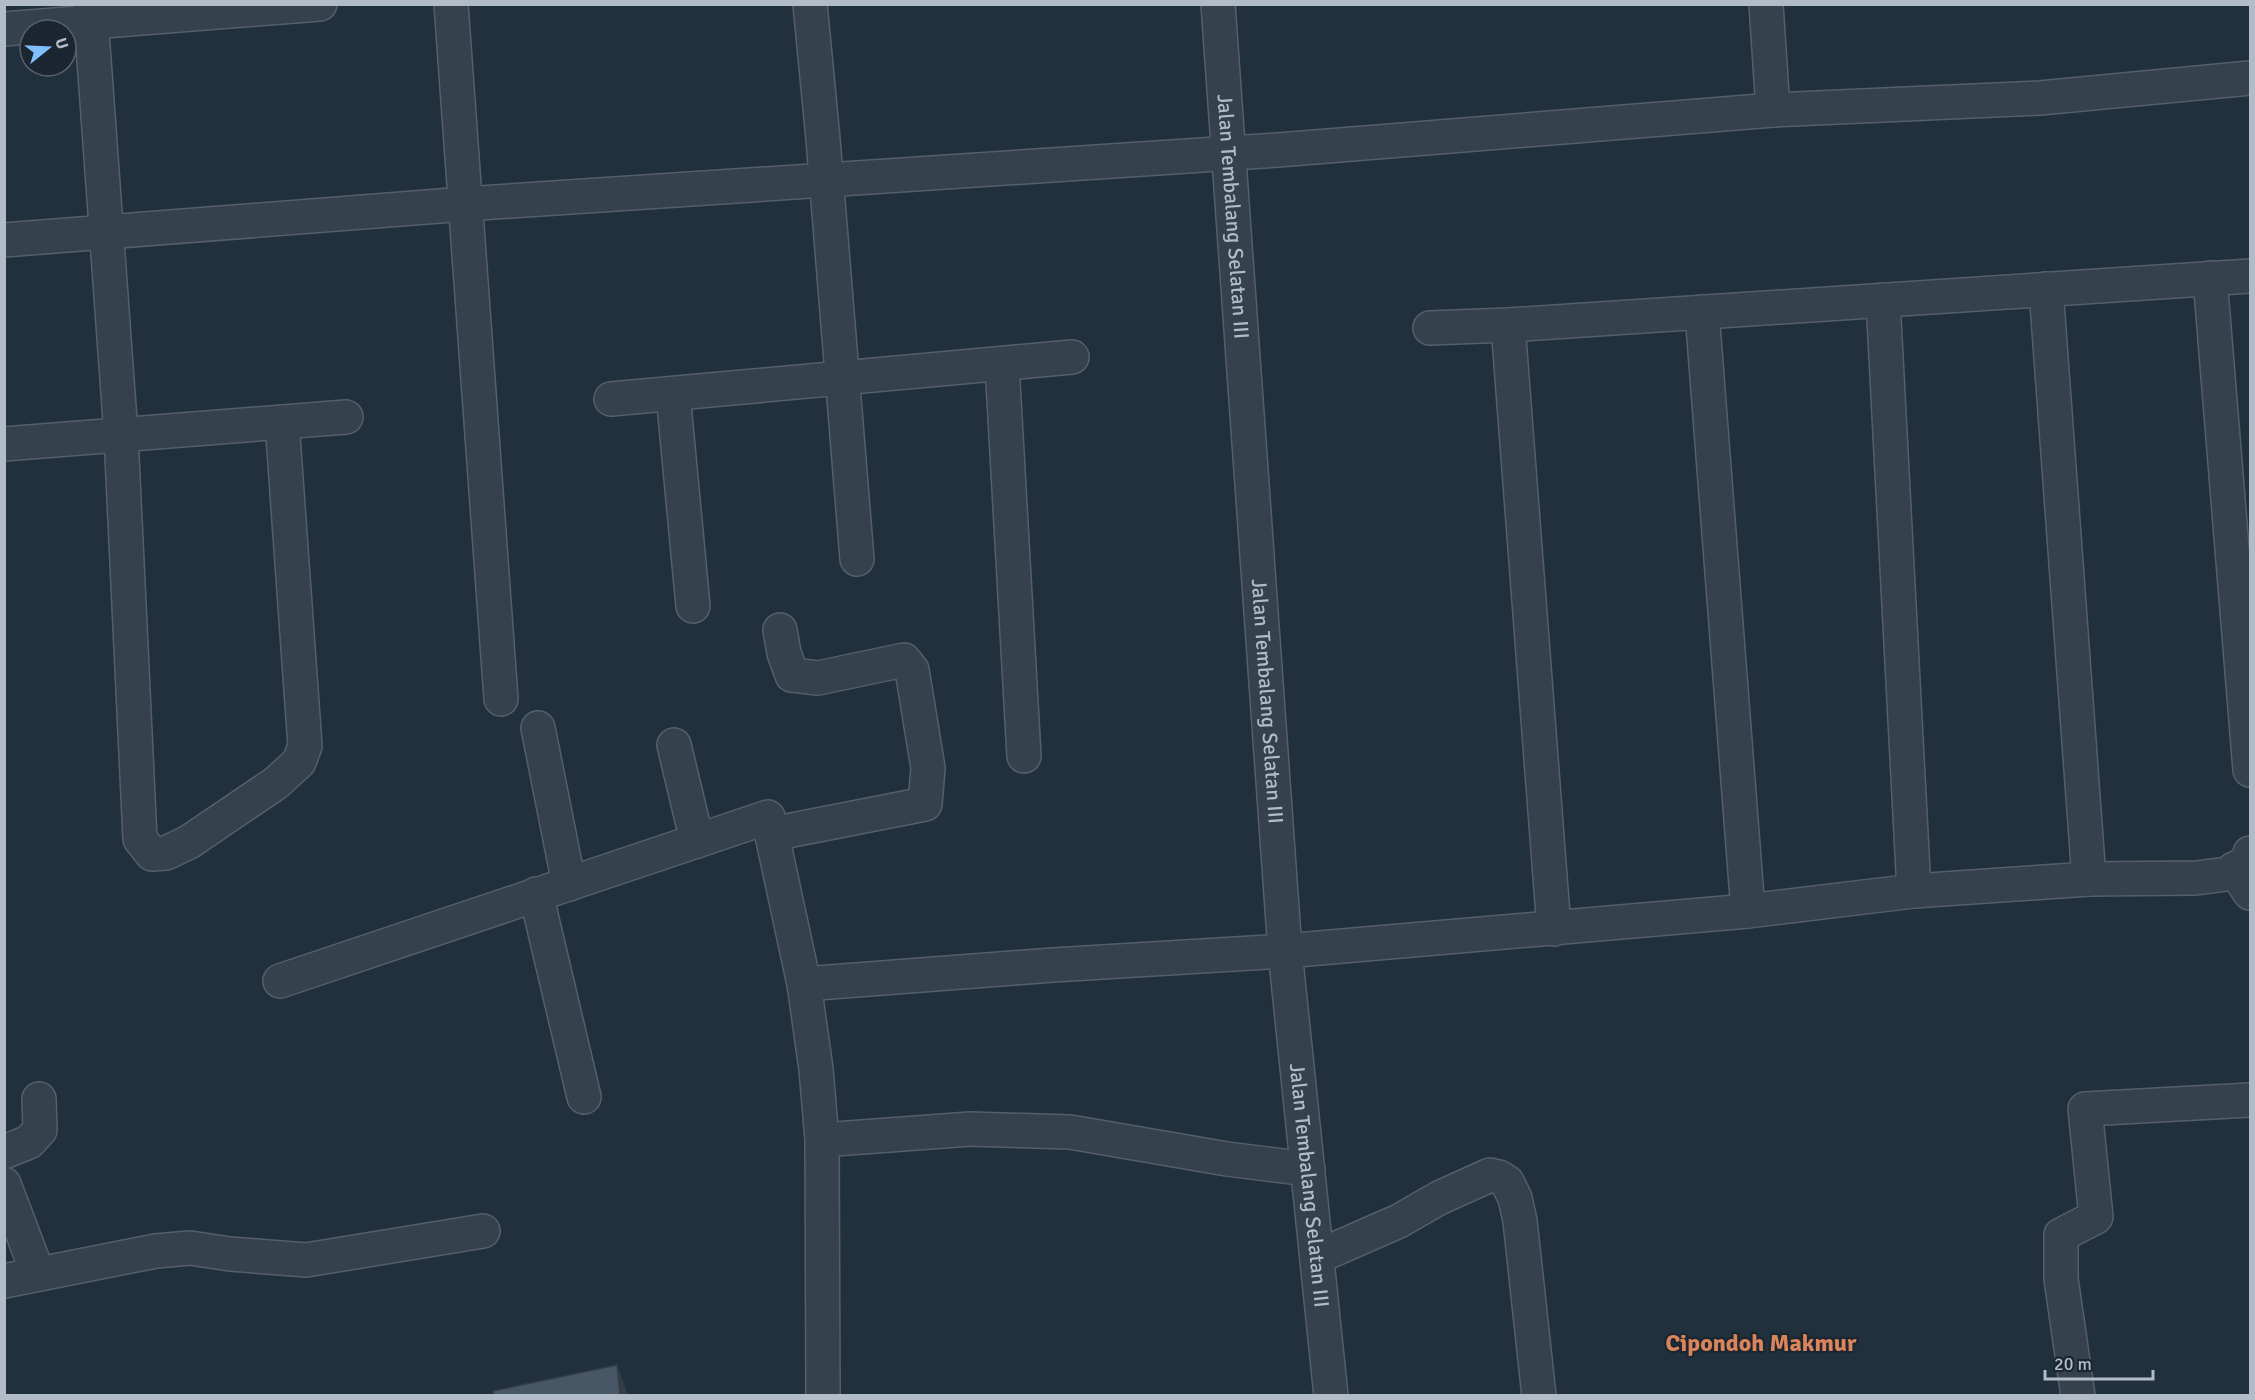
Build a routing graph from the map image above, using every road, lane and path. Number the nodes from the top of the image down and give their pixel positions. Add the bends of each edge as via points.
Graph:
1 (320, 4) edge
2 (451, 4) edge
3 (810, 4) edge
4 (1218, 4) edge
5 (1766, 4) edge
6 (263, 7) edge
7 (91, 13) edge
8 (4, 29) edge
9 (2250, 78) edge
10 (1773, 110) junction
11 (1228, 153) junction
12 (826, 179) junction
13 (465, 204) junction
14 (106, 233) junction
15 (4, 240) edge
16 (2250, 276) edge
17 (2210, 278) junction
18 (2046, 289) junction
19 (1884, 300) junction
20 (1702, 312) junction
21 (1508, 325) junction
22 (1430, 328) dead end
23 (1072, 357) dead end
24 (1002, 364) junction
25 (843, 378) junction
26 (673, 394) junction
27 (611, 399) dead end
28 (346, 417) dead end
29 (282, 422) junction
30 (121, 435) junction
31 (4, 444) edge
32 (857, 559) dead end
33 (693, 606) dead end
34 (780, 630) dead end
35 (501, 699) dead end
36 (538, 728) dead end
37 (674, 745) dead end
38 (1024, 756) dead end
39 (2250, 770) edge
40 (772, 834) junction
41 (697, 841) junction
42 (2245, 872) edge
43 (2089, 879) junction
44 (569, 884) junction
45 (1914, 891) junction
46 (537, 894) junction
47 (1748, 911) junction
48 (1554, 929) junction
49 (1285, 951) junction
50 (280, 981) dead end
51 (804, 984) junction
52 (584, 1096) dead end
53 (39, 1099) dead end
54 (2250, 1100) edge
55 (822, 1140) junction
56 (4, 1152) edge
57 (1308, 1169) junction
58 (4, 1185) edge
59 (483, 1231) dead end
60 (1317, 1257) junction
61 (38, 1274) junction
62 (4, 1281) edge
63 (823, 1395) edge
64 (1331, 1395) edge
65 (1539, 1395) edge
66 (2078, 1395) edge

1 - 6 street
2 - 13 street
3 - 12 street
4 - 11 street, Jalan Tembalang Selatan III
5 - 10 street
6 - 7 street
7 - 8 street
7 - 14 street
9 - 10 street via 2040,98
10 - 11 street
11 - 12 street
11 - 49 street, Jalan Tembalang Selatan III
12 - 13 street
12 - 25 street
13 - 14 street
13 - 35 street
14 - 15 street
14 - 30 street
16 - 17 street
17 - 18 street
17 - 39 street
18 - 19 street
18 - 43 street
19 - 20 street
19 - 45 street
20 - 21 street
20 - 47 street
21 - 22 street
21 - 48 street
23 - 24 street
24 - 25 street
24 - 38 street
25 - 26 street
25 - 32 street
26 - 27 street
26 - 33 street
28 - 29 street
29 - 30 street
29 - 30 street via 305,746 299,762 276,783 166,854 152,854 140,839
30 - 31 street
34 - 40 street via 792,675 818,678 904,660 912,670 928,768 925,804
36 - 44 street
37 - 41 street
40 - 41 street via 768,817
40 - 51 street
41 - 44 street
42 - 43 street via 2196,878
43 - 45 street
44 - 46 street
45 - 47 street
46 - 50 street
46 - 52 street
47 - 48 street
48 - 49 street
49 - 51 street
49 - 57 street, Jalan Tembalang Selatan III
51 - 55 street
53 - 56 street via 39,1130 29,1142
54 - 66 street via 2085,1109 2096,1217 2061,1235 2061,1279
55 - 57 street via 970,1129 1070,1132
55 - 63 street
57 - 60 street, Jalan Tembalang Selatan III
58 - 61 street
59 - 61 street via 306,1260 190,1248
60 - 64 street, Jalan Tembalang Selatan III
60 - 65 street via 1490,1175 1499,1177 1507,1182 1515,1198 1520,1221
61 - 62 street

